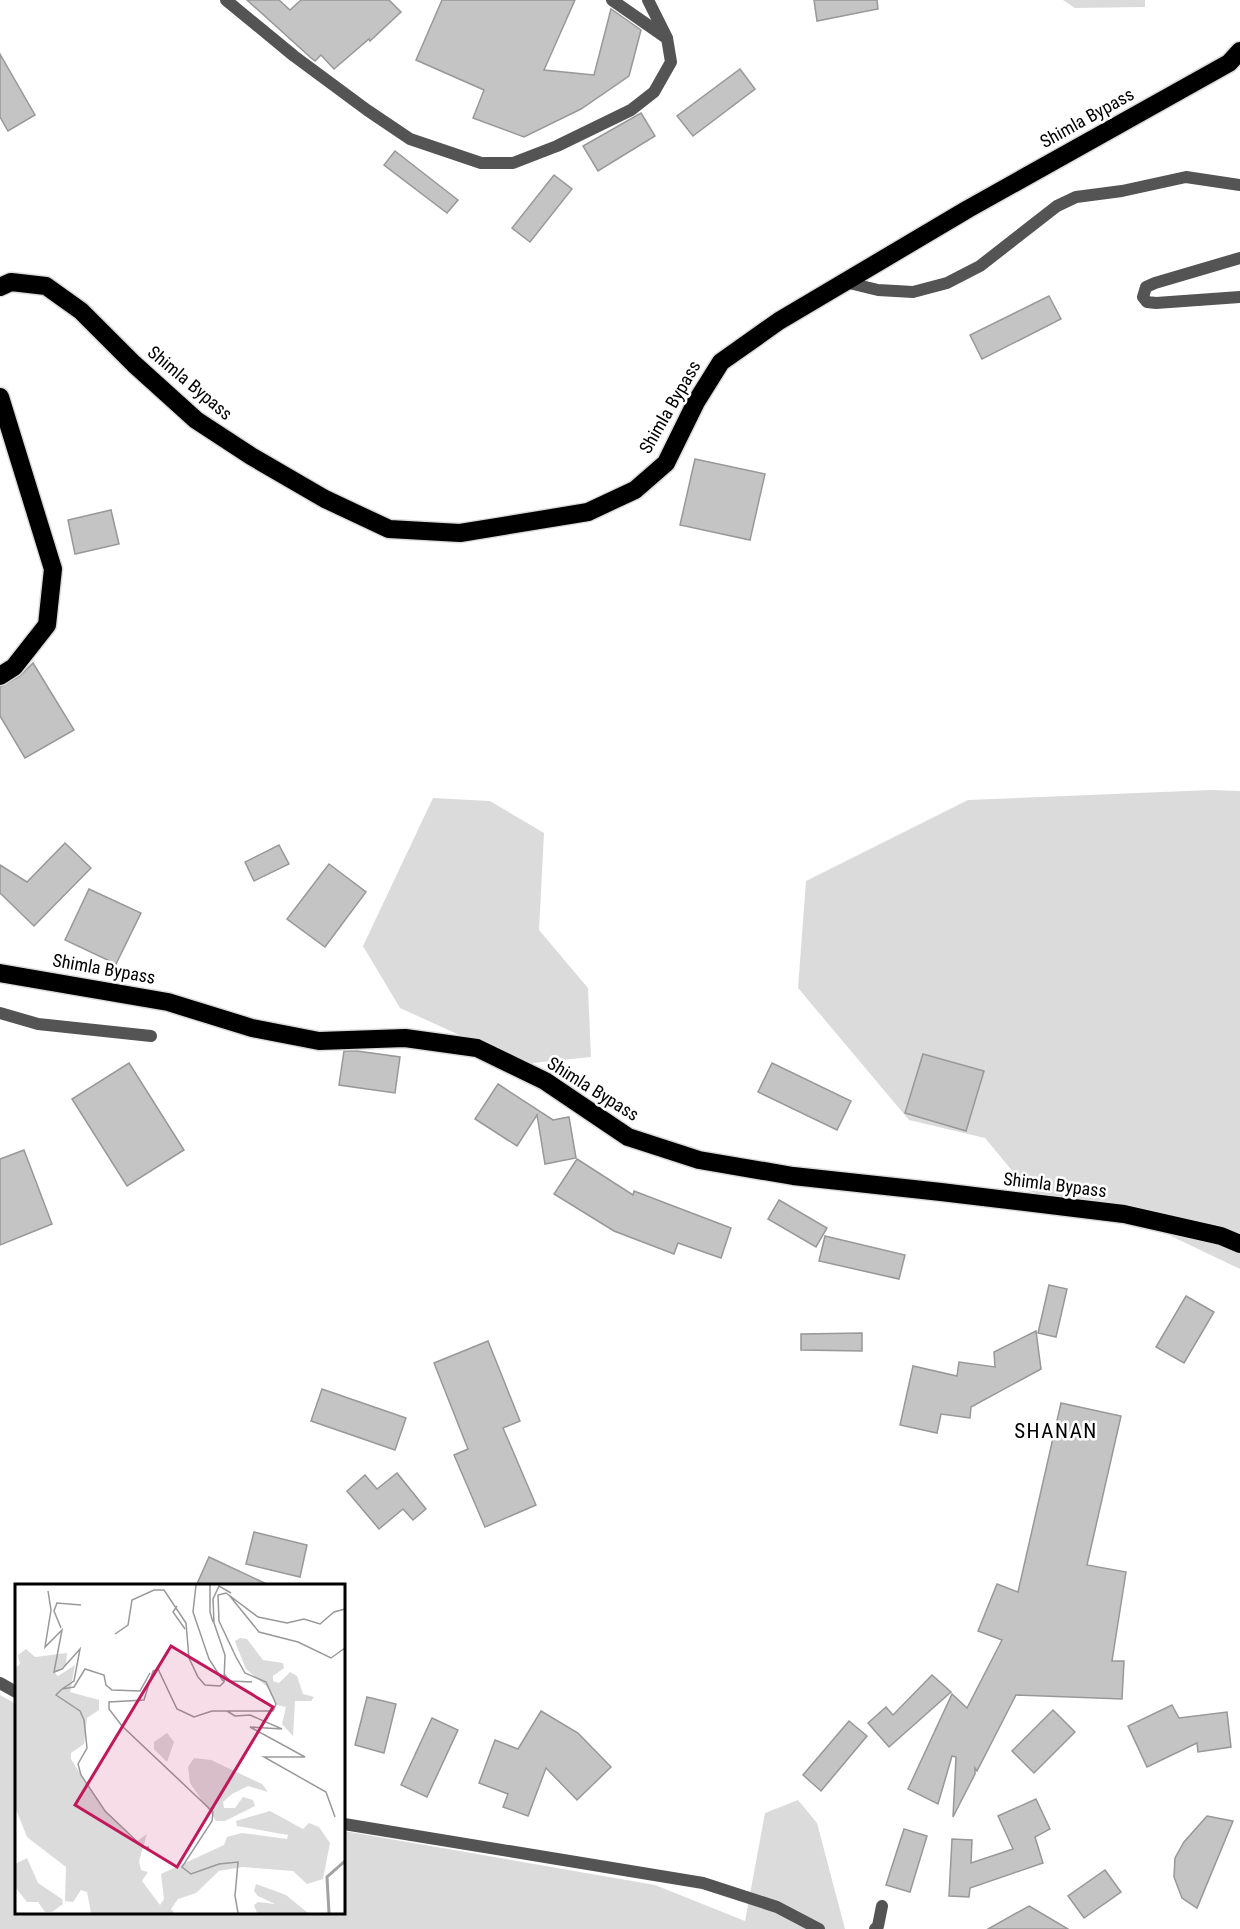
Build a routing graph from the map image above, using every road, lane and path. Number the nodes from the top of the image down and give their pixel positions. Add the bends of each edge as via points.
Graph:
1 (226, 0) edge
2 (612, 0) edge
3 (648, 0) edge
4 (667, 39) junction
5 (1240, 51) edge
6 (1240, 185) edge
7 (1240, 258) edge
8 (845, 282) junction
9 (0, 288) edge
10 (1240, 297) edge
11 (0, 397) edge
12 (0, 676) edge
13 (0, 973) edge
14 (0, 1013) edge
15 (151, 1036) dead end
16 (1240, 1244) edge
17 (0, 1683) edge
18 (15, 1691) edge
19 (345, 1824) edge
20 (882, 1906) dead end
21 (819, 1929) edge
22 (875, 1929) edge

1 - 4 street via 303,63 410,139 481,163 513,163 631,110 654,92 671,62
2 - 4 street
3 - 4 street
5 - 8 highway, Shimla Bypass via 1229,63
6 - 8 street via 1186,177 1076,197 1056,206 980,266 948,283 913,292 878,290
7 - 10 street via 1155,283 1146,287 1143,297 1156,303
8 - 9 highway, Shimla Bypass via 779,321 722,362 696,402 666,463 635,490 588,512 460,532 389,529 325,499 196,420 81,311 46,286 10,282
11 - 12 highway via 53,568 47,625 14,667
13 - 16 highway, Shimla Bypass via 168,1002 252,1028 319,1041 405,1038 477,1048 545,1081 628,1137 699,1160 793,1176 1124,1214
14 - 15 street via 38,1024
17 - 18 street
19 - 21 street via 703,1883 777,1907
20 - 22 street

